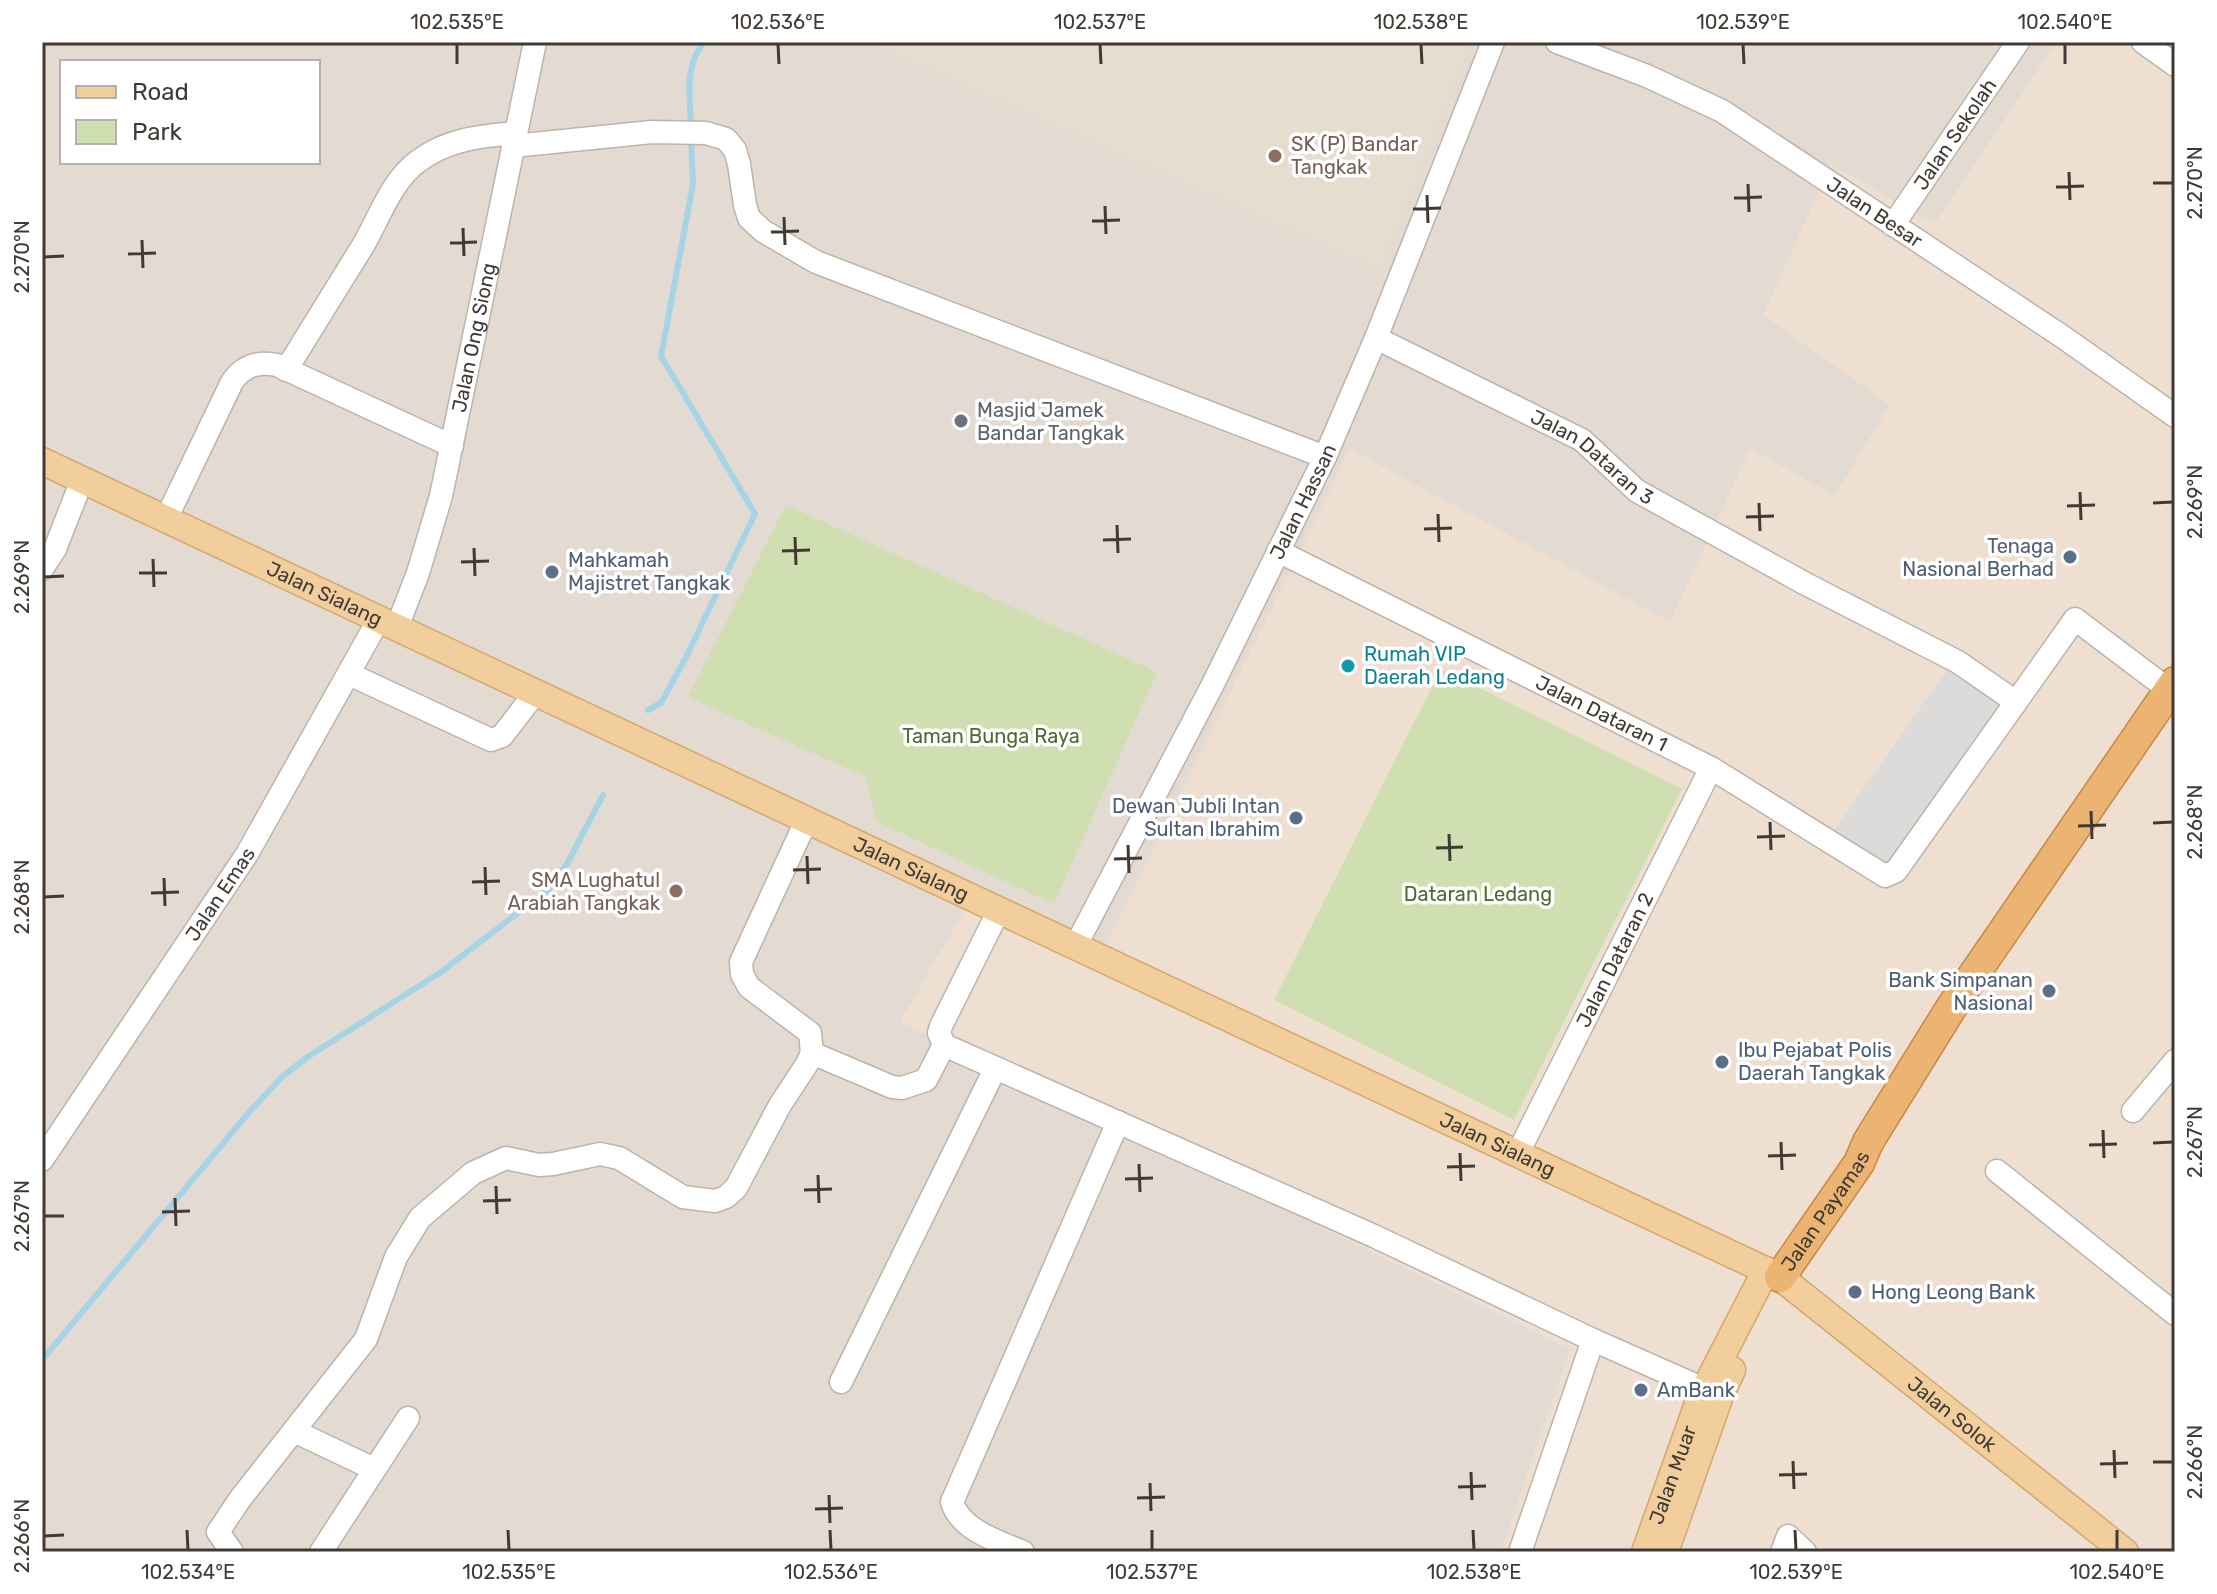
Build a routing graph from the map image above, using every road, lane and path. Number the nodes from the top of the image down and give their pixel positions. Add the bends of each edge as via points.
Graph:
1 (535, 42) edge
2 (1493, 42) edge
3 (1557, 42) edge
4 (2018, 42) edge
5 (2143, 42) edge
6 (2175, 65) edge
7 (515, 139) junction
8 (1893, 225) junction
9 (1376, 338) junction
10 (286, 370) junction
11 (2175, 416) edge
12 (452, 446) junction
13 (1325, 457) junction
14 (42, 461) edge
15 (82, 480) junction
16 (166, 519) junction
17 (1278, 551) junction
18 (42, 569) edge
19 (388, 623) junction
20 (349, 674) junction
21 (2172, 686) edge
22 (536, 692) junction
23 (2016, 702) junction
24 (1711, 768) junction
25 (807, 819) junction
26 (999, 910) junction
27 (1076, 945) junction
28 (944, 1045) junction
29 (812, 1053) junction
30 (2175, 1061) edge
31 (985, 1064) junction
32 (2133, 1111) dead end
33 (1118, 1122) junction
34 (1518, 1153) junction
35 (42, 1160) edge
36 (1997, 1171) dead end
37 (1773, 1274) junction
38 (2175, 1314) edge
39 (1593, 1340) junction
40 (841, 1382) dead end
41 (1704, 1389) junction
42 (408, 1418) dead end
43 (294, 1431) junction
44 (374, 1469) junction
45 (232, 1552) edge
46 (321, 1552) edge
47 (1023, 1552) edge
48 (1520, 1552) edge
49 (1645, 1552) edge
50 (1665, 1552) edge
51 (1782, 1552) edge
52 (1805, 1552) edge
53 (2125, 1552) edge

1 - 7 street, Jalan Ong Siong
2 - 9 street, Jalan Hassan
3 - 8 street, Jalan Besar via 1722,111
4 - 8 street, Jalan Sekolah
5 - 6 street
7 - 10 street via 469,138 415,163 395,186
7 - 12 street, Jalan Ong Siong
7 - 13 street via 652,132 726,139 735,150 749,218 816,262
8 - 11 street, Jalan Besar
9 - 13 street, Jalan Hassan
9 - 23 street, Jalan Dataran 3 via 1582,440 1637,491 1958,662
10 - 12 street
10 - 16 street via 267,363 238,374
12 - 19 street, Jalan Ong Siong via 418,573
13 - 17 street, Jalan Hassan
14 - 15 main road, Jalan Sialang
15 - 16 main road, Jalan Sialang
15 - 18 street
16 - 19 main road, Jalan Sialang
17 - 24 street, Jalan Dataran 1
17 - 27 street, Jalan Hassan
19 - 20 street, Jalan Emas
19 - 22 main road, Jalan Sialang
20 - 22 street via 491,740 502,736
20 - 35 street, Jalan Emas via 247,854
21 - 23 street via 2075,619
21 - 37 highway, Jalan Payamas via 1951,1008 1859,1163
22 - 25 main road, Jalan Sialang
23 - 24 street, Jalan Dataran 1 via 1890,876
24 - 34 street, Jalan Dataran 2
25 - 26 main road, Jalan Sialang
25 - 29 street via 741,962 749,987 810,1033
26 - 27 main road, Jalan Sialang
26 - 28 street via 941,1026
27 - 34 main road, Jalan Sialang
28 - 29 street via 926,1080 899,1088
28 - 31 street
29 - 43 street via 743,1177 726,1197 715,1201 683,1197 612,1155 539,1165 506,1158 473,1173 420,1218 396,1257 366,1339
30 - 32 street
31 - 33 street
31 - 40 street
33 - 39 street
33 - 47 street via 952,1502 966,1523
34 - 37 main road, Jalan Sialang
36 - 38 street
37 - 41 main road, Jalan Muar
37 - 50 main road, Jalan Muar via 1720,1396
37 - 53 main road, Jalan Solok
39 - 41 street
39 - 48 street
41 - 49 main road, Jalan Muar
42 - 44 street
43 - 44 street
43 - 45 street via 218,1532
44 - 46 street
51 - 52 street via 1788,1536

